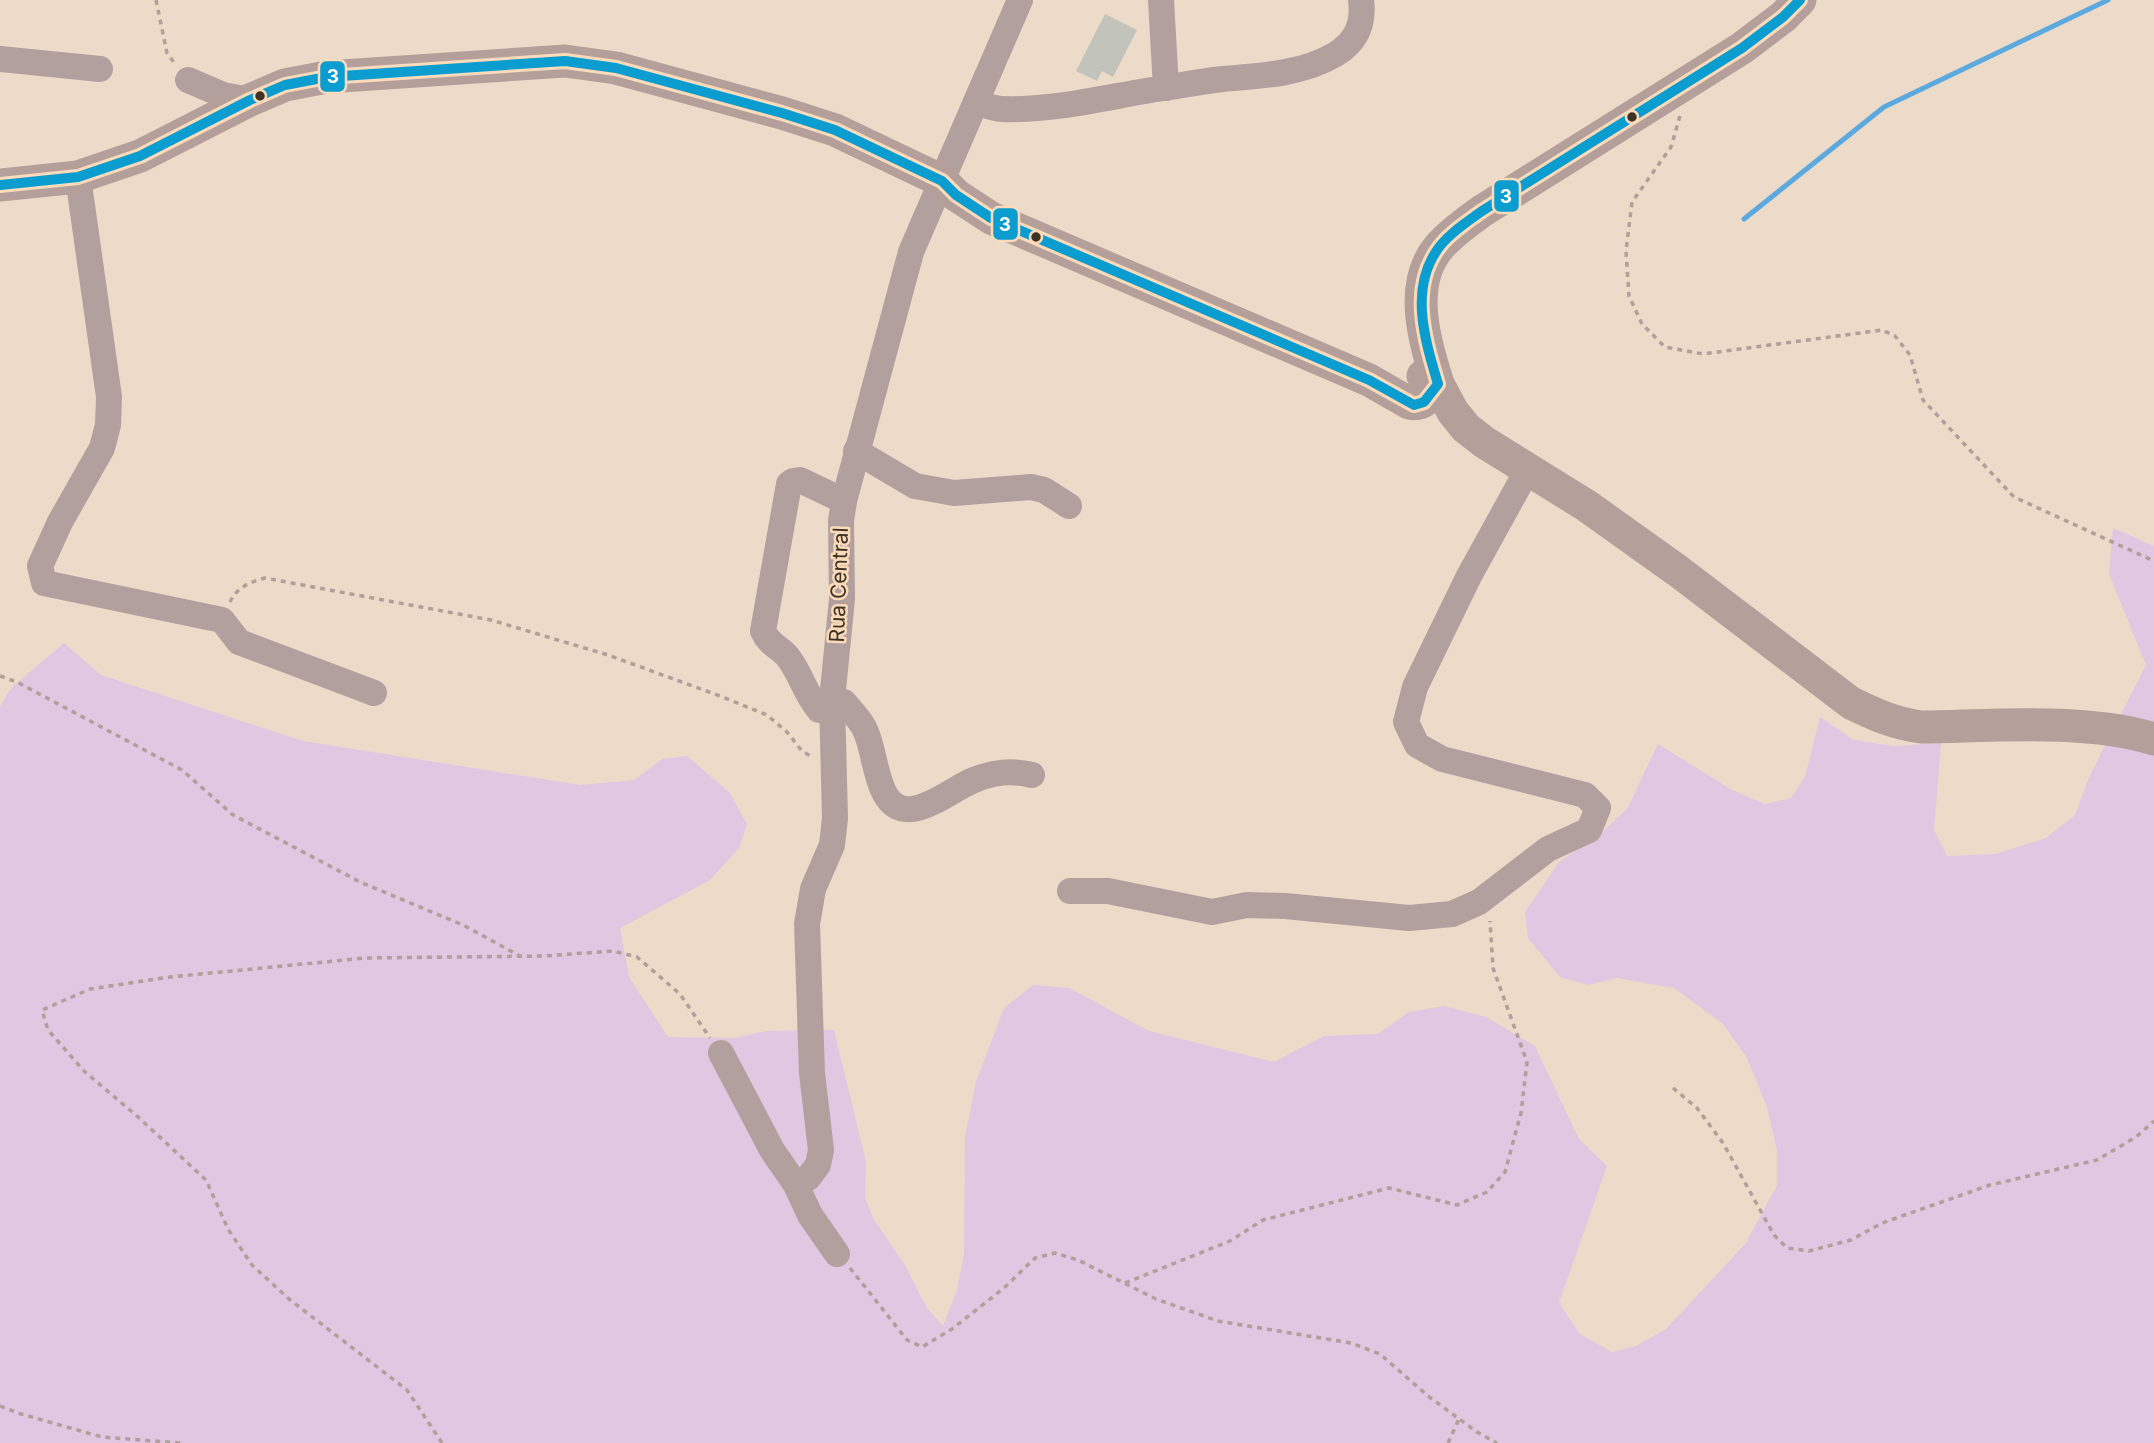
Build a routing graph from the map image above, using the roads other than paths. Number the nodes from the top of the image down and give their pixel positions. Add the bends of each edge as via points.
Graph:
1 (1020, 0) edge
2 (1161, 0) edge
3 (1361, 0) edge
4 (1800, 0) edge
5 (0, 58) edge
6 (100, 69) dead end
7 (1166, 88) junction
8 (250, 100) junction
9 (976, 102) junction
10 (195, 128) junction
11 (78, 177) junction
12 (942, 181) junction
13 (0, 185) edge
14 (1420, 383) junction
15 (856, 451) junction
16 (1528, 469) junction
17 (844, 501) junction
18 (1069, 506) dead end
19 (374, 692) dead end
20 (832, 706) junction
21 (2153, 739) edge
22 (1032, 775) dead end
23 (1070, 891) dead end
24 (721, 1053) road end
25 (796, 1185) junction
26 (836, 1254) road end

1 - 9 street, Rua Central
2 - 7 street
3 - 7 street via 1363,15 1357,34 1336,54 1263,77
4 - 14 main road via 1742,48 1454,232 1426,270 1421,295
5 - 6 street
7 - 9 street via 1050,108 998,110
8 - 10 main road
8 - 10 street via 223,95 188,80 202,104
8 - 12 main road via 285,85 327,77 565,61 615,68 782,113 835,130
9 - 12 street, Rua Central
10 - 11 main road via 140,156
11 - 13 main road
11 - 19 street via 109,397 108,425 102,448 40,566 44,583 222,620 239,642
12 - 14 main road via 991,218 1369,380
12 - 15 street, Rua Central via 911,252
14 - 16 main road via 1466,428
15 - 17 street, Rua Central
15 - 18 street via 915,486 954,493 1031,487 1044,489
16 - 21 main road via 1678,571 1851,703 1877,715 1921,727 2076,726
16 - 23 street via 1415,687 1406,722 1416,745 1442,759 1585,795 1598,808 1589,830 1548,849 1479,902 1452,914 1409,918 1285,905 1247,905 1212,912 1108,891
17 - 20 street, Rua Central via 842,599
17 - 20 street via 800,480 789,484 763,631 791,661 820,710
20 - 22 street via 844,702 866,730 884,793 905,810 921,809 955,788 998,772
20 - 25 street, Rua Central via 832,845 813,888 807,924 812,1073 821,1150 818,1165
24 - 25 street via 772,1150
25 - 26 street

